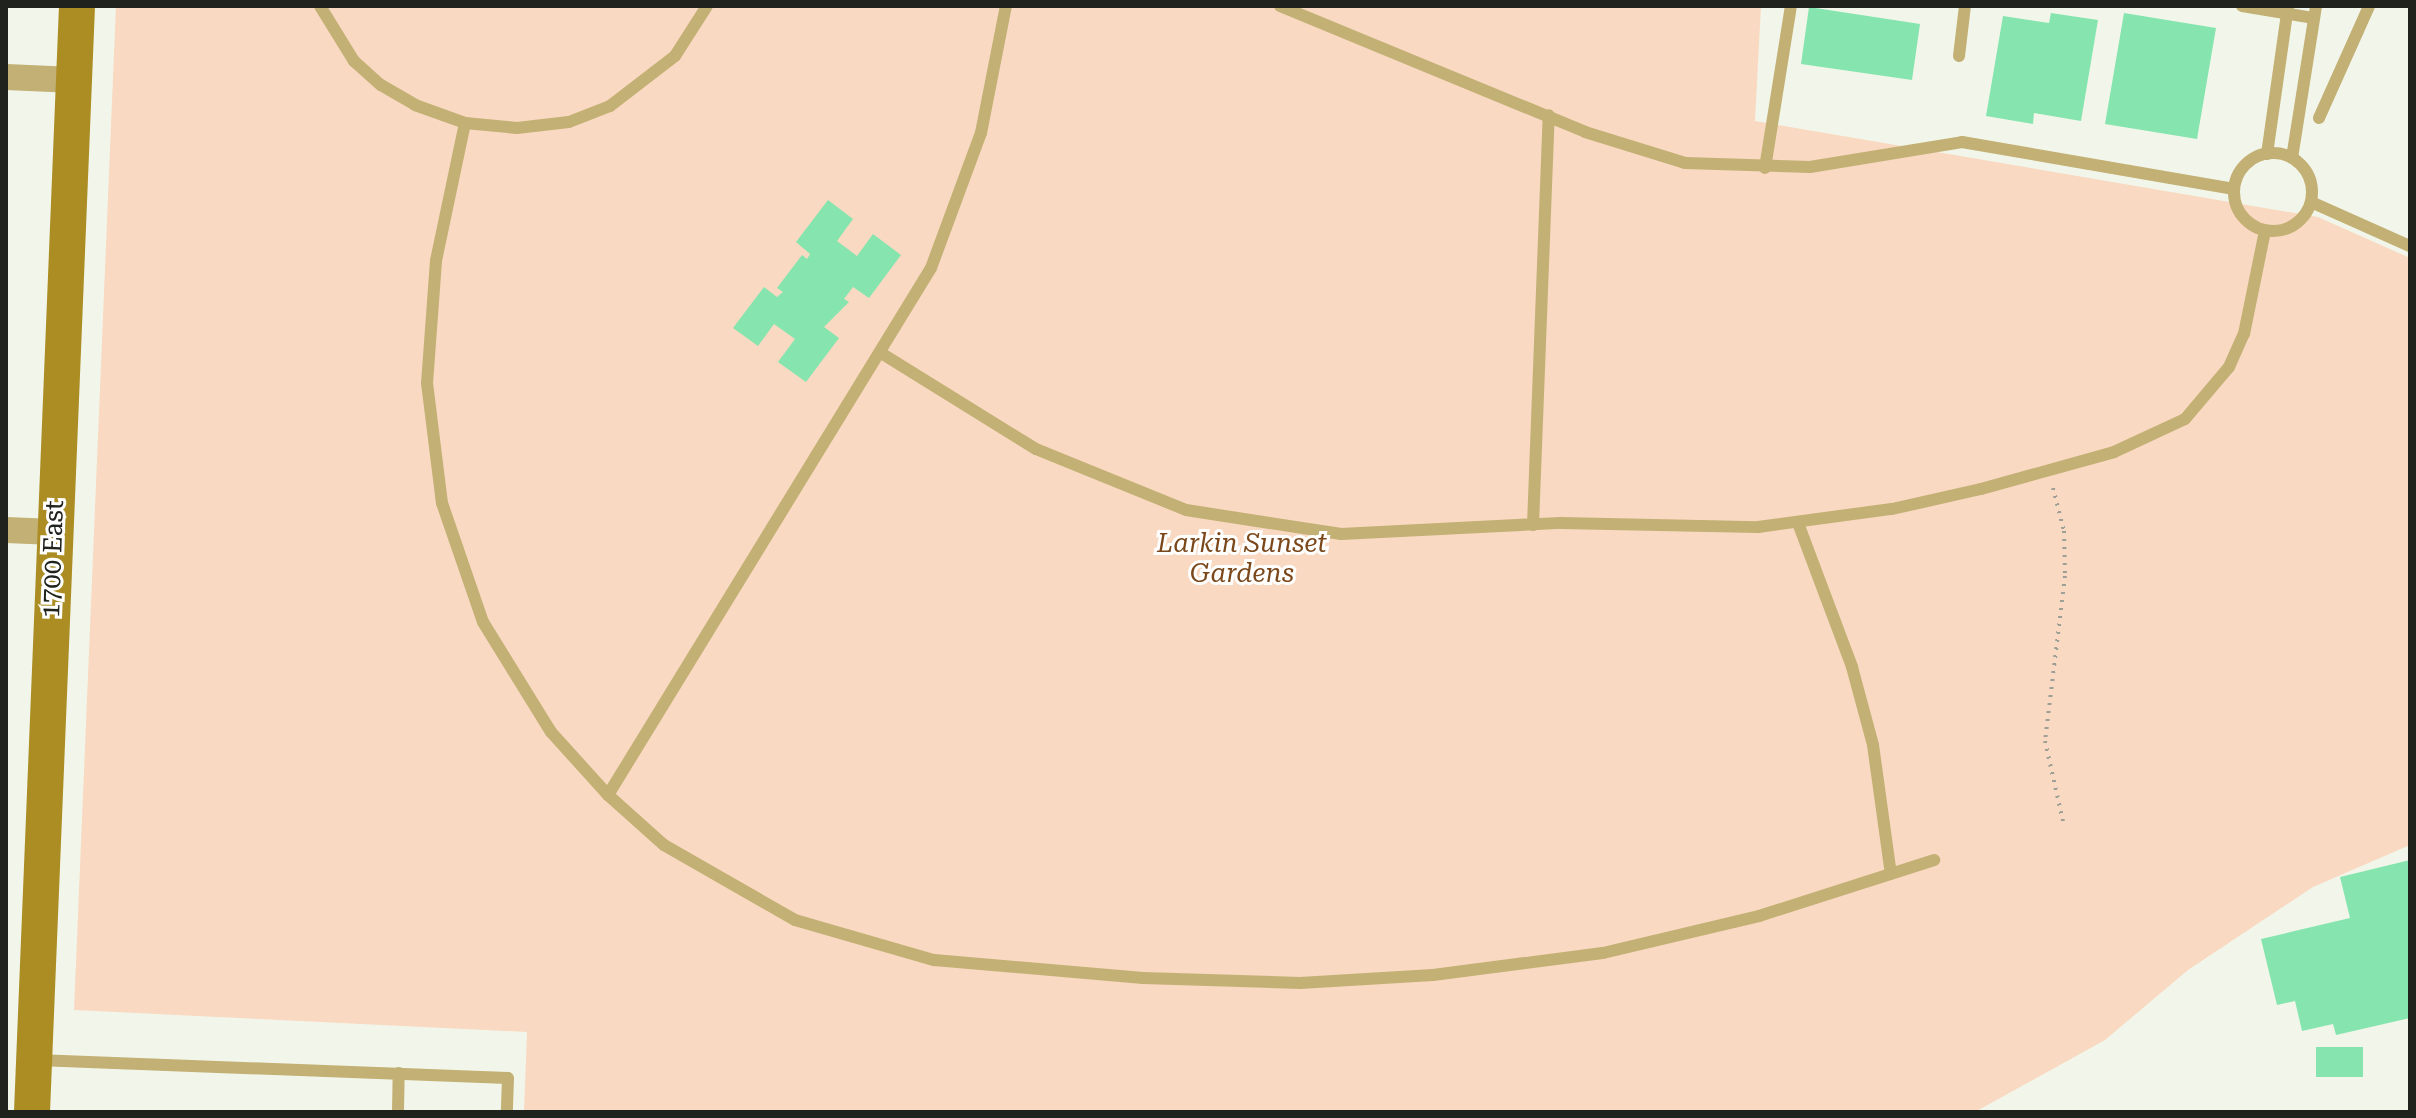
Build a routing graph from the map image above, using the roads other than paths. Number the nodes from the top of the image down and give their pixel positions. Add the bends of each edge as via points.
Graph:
1 (77, 6) edge
2 (320, 6) edge
3 (707, 6) edge
4 (1006, 6) edge
5 (1280, 6) edge
6 (1791, 6) edge
7 (1965, 6) edge
8 (2242, 6) edge
9 (2369, 6) edge
10 (2288, 10) edge
11 (2315, 12) edge
12 (1959, 56) dead end
13 (6, 77) edge
14 (74, 80) junction
15 (2274, 105) junction
16 (2300, 110) junction
17 (1549, 115) junction
18 (2319, 118) dead end
19 (465, 123) junction
20 (2267, 154) junction
21 (2292, 158) junction
22 (1765, 168) junction
23 (2234, 189) junction
24 (2311, 202) junction
25 (2265, 231) junction
26 (2410, 246) edge
27 (881, 353) junction
28 (1798, 523) junction
29 (1533, 525) junction
30 (6, 530) edge
31 (54, 532) junction
32 (608, 795) junction
33 (1934, 860) dead end
34 (1891, 874) junction
35 (34, 1060) junction
36 (399, 1073) junction
37 (32, 1112) edge
38 (398, 1112) edge
39 (507, 1112) edge

1 - 14 main road, 1700 East
2 - 19 lane via 354,61 381,85 415,105
3 - 19 lane via 675,56 610,106 569,122 530,127
4 - 27 lane via 994,86 959,202 931,268
5 - 17 lane
6 - 22 lane
7 - 12 lane
8 - 10 lane
9 - 18 lane
10 - 11 lane
10 - 15 lane
11 - 16 lane
13 - 14 street
14 - 31 main road, 1700 East
15 - 16 lane
15 - 20 lane
16 - 21 lane
17 - 22 lane via 1643,154 1685,163
17 - 29 lane
19 - 32 lane via 429,321 427,383 442,503 483,622 504,662 551,732
20 - 21 lane
20 - 23 lane via 2244,166
21 - 24 lane via 2310,177
22 - 23 lane via 1810,167 1962,142
23 - 25 lane via 2240,213
24 - 25 lane via 2297,224
24 - 26 lane
25 - 28 lane via 2244,334 2208,395 2185,419 2150,438 2046,471 1892,509
27 - 29 lane via 1036,449 1186,510 1341,534
27 - 32 lane
28 - 29 lane
28 - 34 lane via 1852,667 1873,745
30 - 31 street
31 - 35 main road, 1700 East
32 - 34 lane via 664,845 754,899 840,937 934,960 1143,978 1300,983 1433,975 1603,953 1759,916
33 - 34 lane
35 - 36 lane
35 - 37 main road, 1700 East
36 - 38 lane
36 - 39 lane via 508,1078

